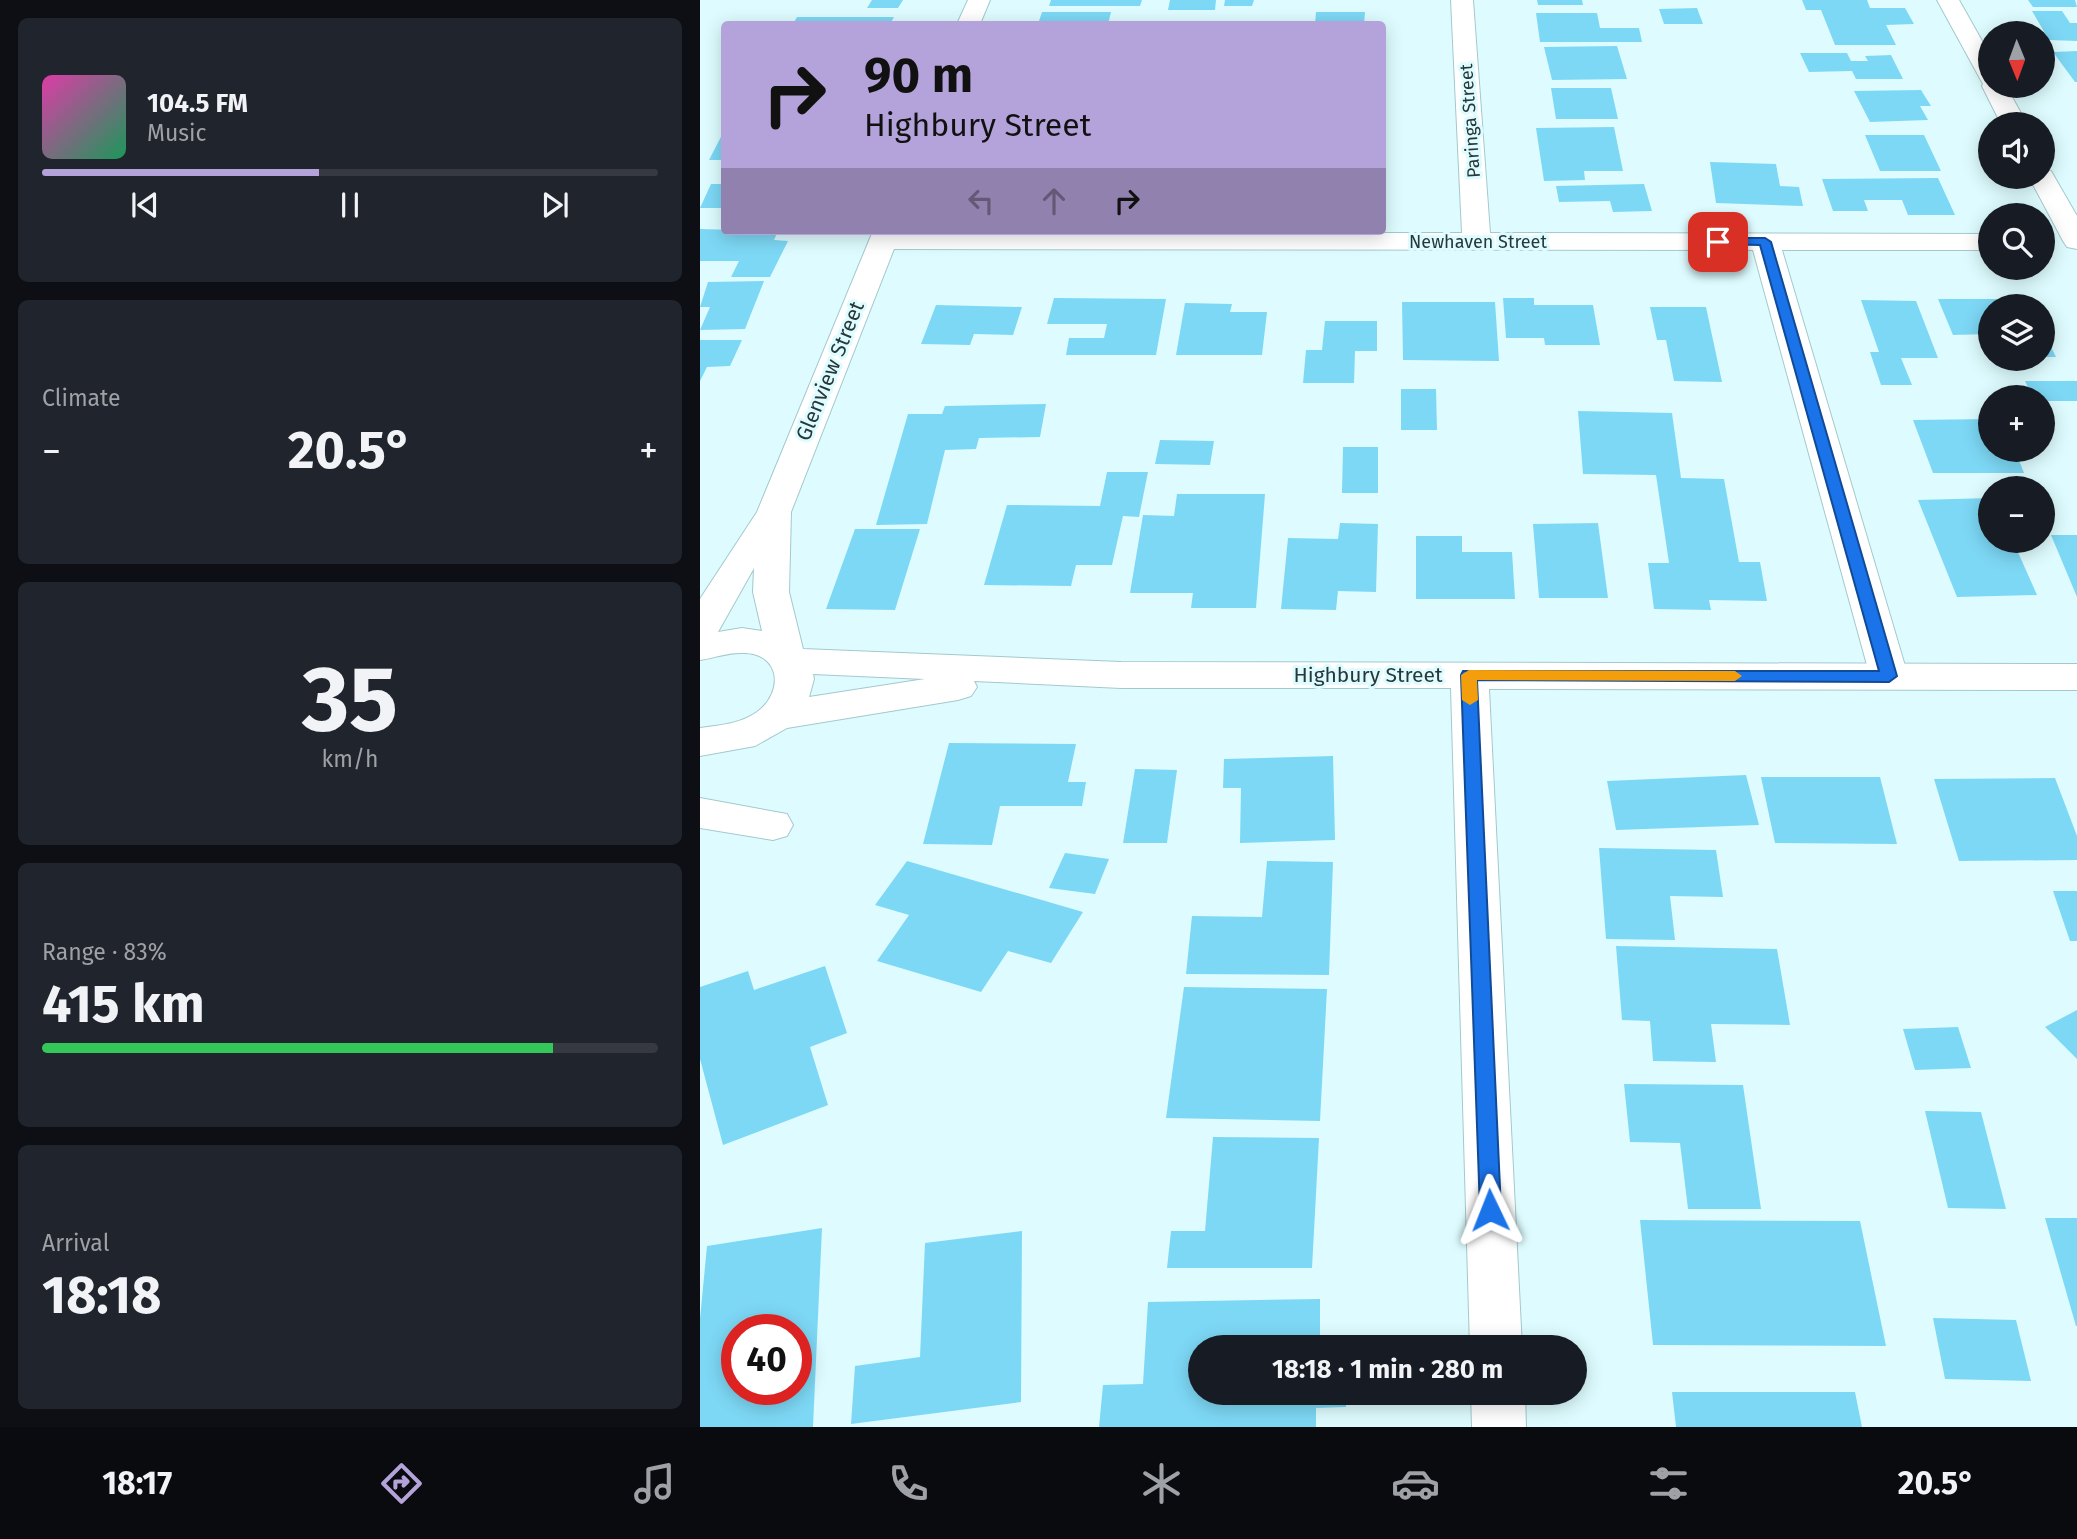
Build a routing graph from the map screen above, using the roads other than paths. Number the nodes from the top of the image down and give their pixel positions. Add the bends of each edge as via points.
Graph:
1 (979, 0) edge
2 (1462, 0) edge
3 (1948, 0) edge
4 (970, 21) edge
5 (1978, 56) edge
6 (2048, 189) edge
7 (885, 236) edge
8 (1477, 242) junction
9 (1765, 242) junction
10 (1978, 242) edge
11 (2055, 242) edge
12 (2077, 242) edge
13 (774, 512) junction
14 (700, 632) edge
15 (700, 648) edge
16 (789, 657) junction
17 (1121, 675) junction
18 (1469, 675) junction
19 (1889, 676) junction
20 (2077, 677) edge
21 (777, 716) junction
22 (700, 742) edge
23 (700, 813) edge
24 (773, 825) dead end
25 (1495, 1335) edge
26 (1498, 1405) edge
27 (1499, 1427) edge

1 - 4 street
2 - 8 street, Paringa Street
3 - 5 street
6 - 12 street
7 - 8 street, Newhaven Street
7 - 13 street, Glenview Street
8 - 9 street, Newhaven Street
9 - 10 street, Newhaven Street
9 - 19 street
11 - 12 street
13 - 14 street, Glenview Street
13 - 16 street, Glenview Street via 771,592
15 - 16 street, Highbury Street via 753,641
16 - 17 street, Highbury Street
16 - 21 street, Glenview Street via 797,674 796,688
17 - 18 street, Highbury Street
17 - 21 street, Highbury Street via 974,685
18 - 19 street, Highbury Street
18 - 25 street
19 - 20 street, Highbury Street
21 - 22 street via 737,737
23 - 24 street
26 - 27 street

